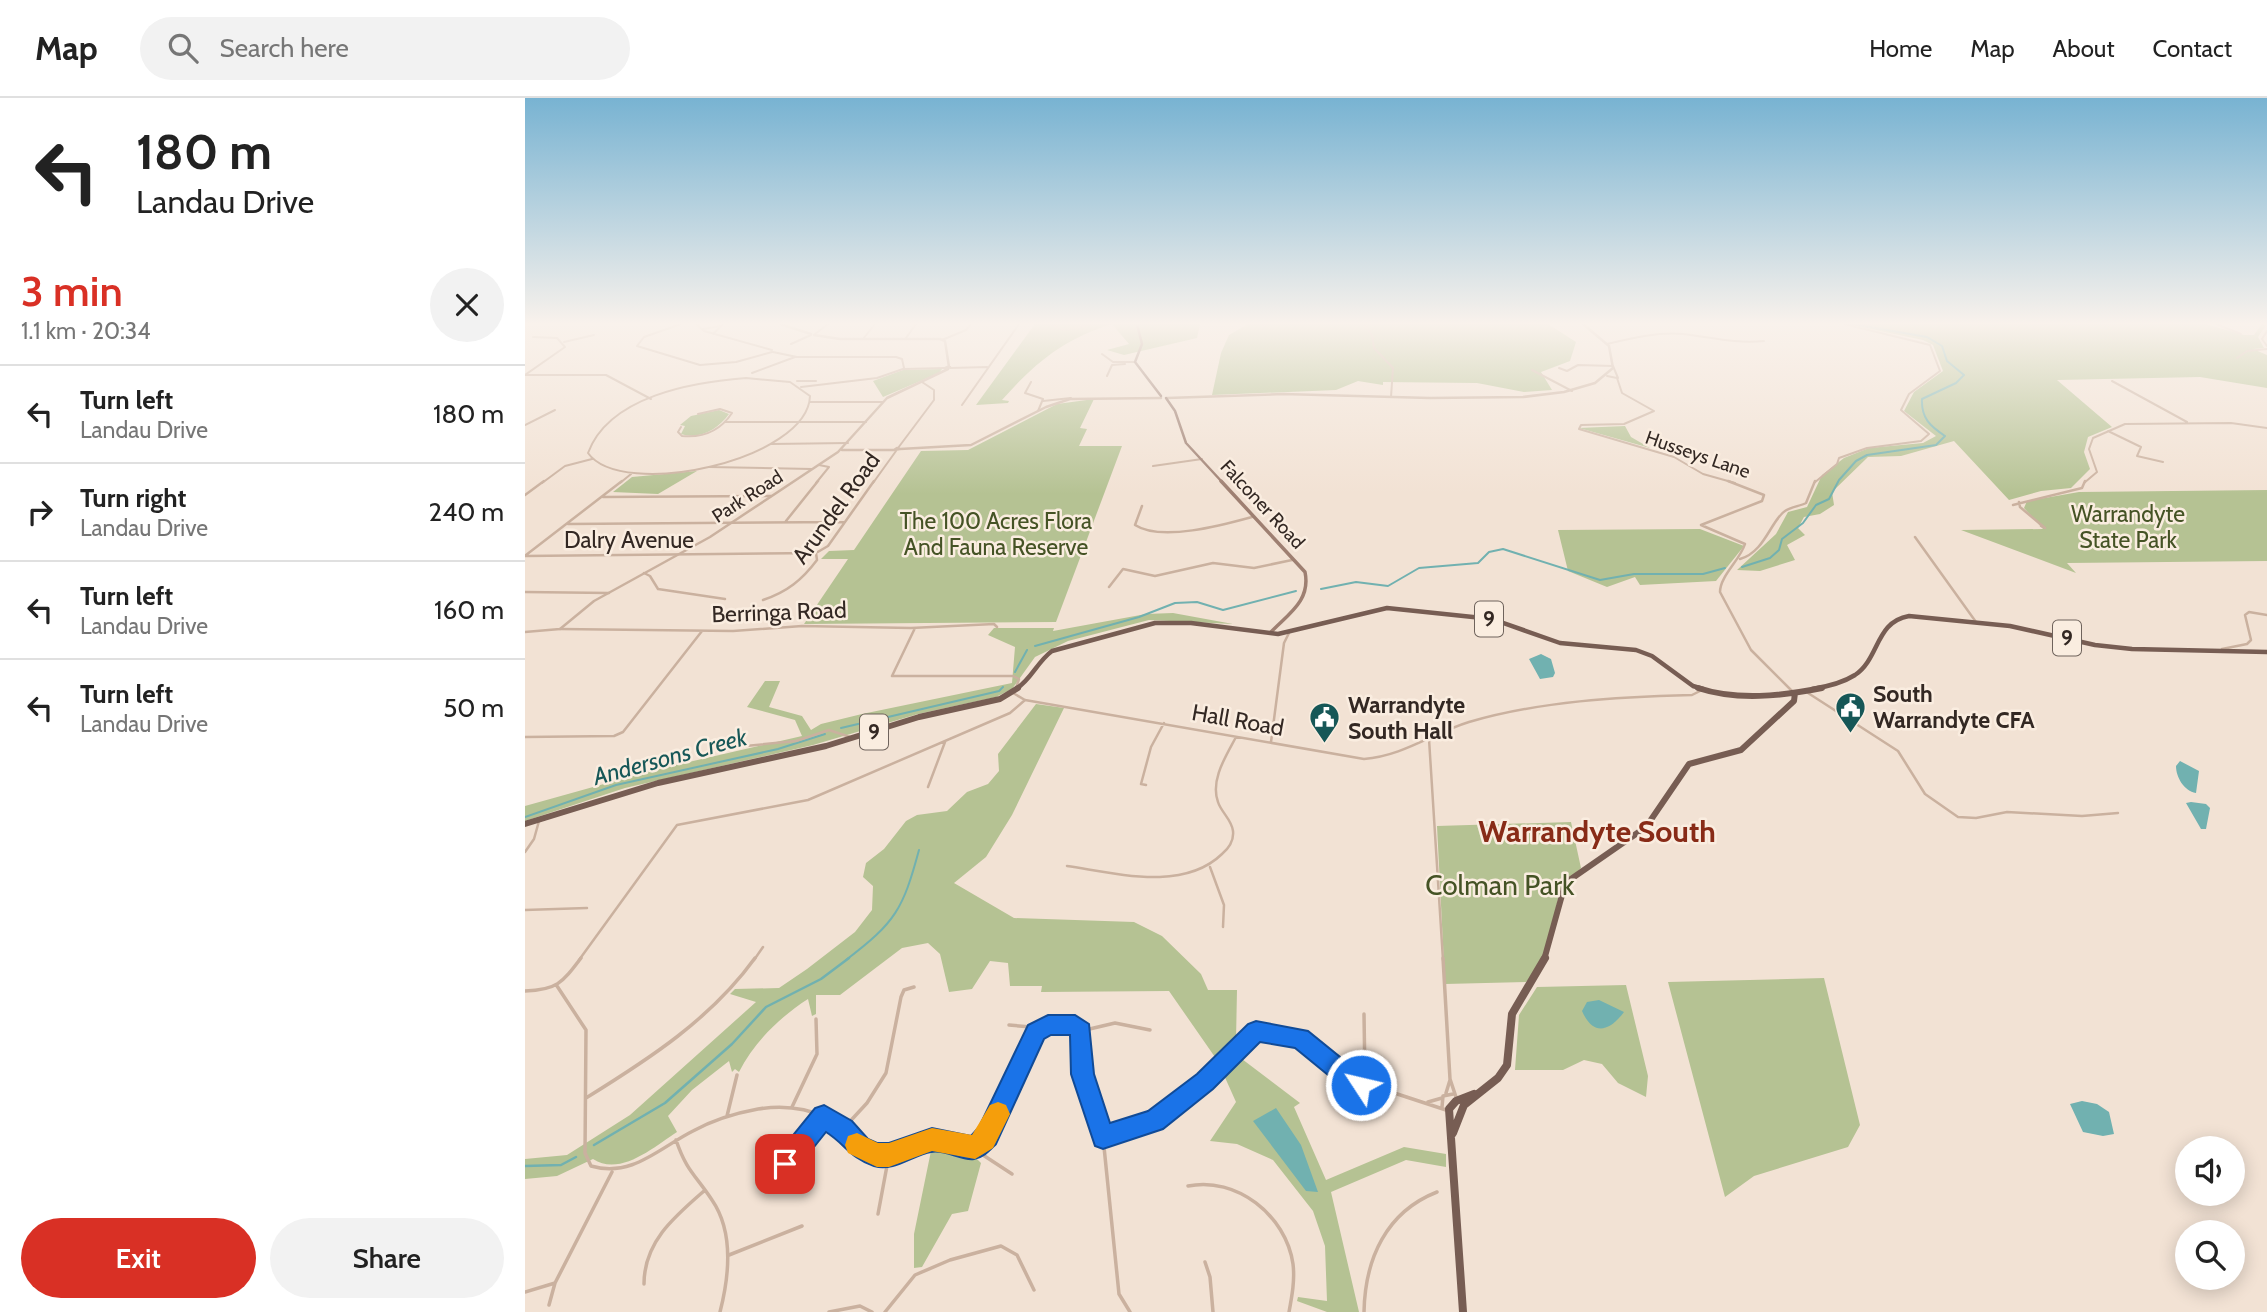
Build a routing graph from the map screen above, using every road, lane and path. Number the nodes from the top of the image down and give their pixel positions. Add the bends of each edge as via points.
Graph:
1 (617, 381) edge
2 (729, 381) edge
3 (782, 381) edge
4 (797, 381) dead end
5 (873, 381) edge
6 (978, 381) edge
7 (1150, 381) edge
8 (1393, 381) edge
9 (1552, 381) edge
10 (1596, 381) edge
11 (1618, 381) edge
12 (1927, 381) edge
13 (2112, 381) dead end
14 (819, 382) junction
15 (922, 382) joint
16 (1031, 382) dead end
17 (801, 387) junction
18 (1572, 391) junction
19 (1146, 397) junction
20 (1164, 397) junction
21 (1181, 397) junction
22 (1391, 397) junction
23 (1081, 398) junction
24 (651, 399) junction
25 (1043, 401) junction
26 (810, 402) junction
27 (883, 402) junction
28 (962, 405) dead end
29 (555, 410) dead end
30 (1037, 411) junction
31 (698, 414) dead end
32 (725, 422) junction
33 (797, 422) junction
34 (866, 422) junction
35 (2190, 424) junction
36 (525, 425) edge
37 (681, 427) dead end
38 (2267, 428) edge
39 (2108, 430) junction
40 (848, 443) junction
41 (771, 444) junction
42 (897, 449) junction
43 (842, 450) junction
44 (592, 459) junction
45 (1202, 460) junction
46 (2164, 462) dead end
47 (819, 465) junction
48 (1153, 466) dead end
49 (709, 467) junction
50 (813, 469) junction
51 (631, 474) junction
52 (525, 495) edge
53 (772, 496) junction
54 (603, 497) junction
55 (2019, 502) junction
56 (2013, 505) dead end
57 (1142, 506) dead end
58 (1252, 517) junction
59 (845, 522) junction
60 (731, 523) junction
61 (785, 523) junction
62 (568, 524) junction
63 (2041, 526) dead end
64 (1915, 537) dead end
65 (816, 553) junction
66 (525, 556) edge
67 (677, 556) junction
68 (1295, 559) junction
69 (1739, 559) junction
70 (644, 573) junction
71 (1109, 587) dead end
72 (525, 592) edge
73 (609, 593) junction
74 (725, 599) dead end
75 (762, 600) dead end
76 (2267, 615) edge
77 (1280, 622) junction
78 (1976, 622) junction
79 (997, 627) dead end
80 (915, 628) junction
81 (560, 629) junction
82 (702, 630) junction
83 (1269, 631) junction
84 (525, 632) edge
85 (1290, 632) junction
86 (1280, 634) junction
87 (1284, 643) junction
88 (2208, 651) junction
89 (2267, 652) edge
90 (1702, 690) junction
91 (1805, 691) junction
92 (1013, 693) junction
93 (1793, 693) junction
94 (1781, 695) junction
95 (1025, 700) junction
96 (1790, 702) junction
97 (1164, 723) junction
98 (525, 737) edge
99 (1236, 737) junction
100 (853, 738) junction
101 (1429, 739) junction
102 (944, 741) junction
103 (1272, 742) junction
104 (735, 747) dead end
105 (932, 785) dead end
106 (1141, 785) dead end
107 (2118, 813) dead end
108 (539, 820) junction
109 (525, 824) edge
110 (525, 852) edge
111 (1067, 866) dead end
112 (1210, 867) junction
113 (587, 908) dead end
114 (525, 910) edge
115 (1223, 927) dead end
116 (763, 947) dead end
117 (557, 986) junction
118 (914, 987) dead end
119 (525, 991) edge
120 (1364, 1014) dead end
121 (816, 1019) dead end
122 (1009, 1025) dead end
123 (1150, 1030) dead end
124 (1081, 1031) junction
125 (1036, 1032) junction
126 (737, 1075) dead end
127 (1450, 1079) junction
128 (1363, 1081) junction
129 (1368, 1087) junction
130 (1444, 1096) junction
131 (586, 1098) junction
132 (1459, 1100) junction
133 (1428, 1102) junction
134 (792, 1107) junction
135 (1450, 1112) junction
136 (727, 1116) junction
137 (824, 1116) junction
138 (1353, 1118) dead end
139 (843, 1129) junction
140 (1103, 1138) junction
141 (676, 1140) junction
142 (978, 1145) junction
143 (889, 1155) junction
144 (785, 1164) dead end
145 (612, 1172) junction
146 (1012, 1174) dead end
147 (1188, 1186) dead end
148 (704, 1191) junction
149 (1437, 1192) dead end
150 (878, 1214) dead end
151 (802, 1226) dead end
152 (729, 1255) junction
153 (1205, 1262) dead end
154 (555, 1283) junction
155 (644, 1284) dead end
156 (1034, 1290) dead end
157 (525, 1292) edge
158 (549, 1305) dead end
159 (720, 1312) edge
160 (829, 1312) edge
161 (872, 1312) edge
162 (885, 1312) edge
163 (1130, 1312) edge
164 (1213, 1312) edge
165 (1289, 1312) edge
166 (1364, 1312) edge
167 (1463, 1312) edge

1 - 24 street
2 - 24 street
3 - 17 street
4 - 14 street
5 - 14 street
6 - 28 street
7 - 20 main road
8 - 22 street
9 - 18 street
10 - 18 street
11 - 69 street, Husseys Lane via 1622,393 1654,411 1629,423 1578,428 1678,458 1708,476 1762,493 1762,501 1700,525 1745,544
12 - 69 street via 1909,394 1901,410 1929,434 1921,441 1867,448 1839,458 1814,482 1806,503 1783,512 1771,533
13 - 35 street
14 - 17 street
15 - 27 street, Park Road
15 - 42 street, Arundel Road via 934,390 935,398
16 - 25 street via 1025,393
17 - 26 street
18 - 22 street via 1541,397
19 - 20 street
19 - 20 street
19 - 23 street
20 - 21 street
20 - 21 street
20 - 45 main road, Falconer Road via 1184,439
21 - 22 street
23 - 25 street
23 - 30 street
24 - 44 street via 599,432 590,448
25 - 30 street
26 - 27 street
26 - 33 street
27 - 34 street, Park Road
29 - 36 street
30 - 42 street via 971,445
31 - 32 street via 728,410 732,415
32 - 33 street
32 - 37 street via 695,437 680,435
33 - 34 street
33 - 41 street
34 - 40 street, Park Road
35 - 38 street
35 - 39 street via 2125,424
39 - 46 street via 2141,447 2137,456
39 - 55 street via 2093,438 2089,449 2097,472 2083,488
40 - 41 street
40 - 43 street, Park Road
41 - 49 street
42 - 43 street
42 - 59 street, Arundel Road
43 - 47 street, Park Road
44 - 51 street via 604,468
44 - 52 street via 565,466
45 - 48 street
45 - 58 main road, Falconer Road
47 - 50 street, Park Road
47 - 61 street via 829,467
49 - 50 street
49 - 51 street
50 - 53 street, Park Road
51 - 54 street
53 - 54 street
53 - 60 street, Park Road
54 - 62 street
55 - 56 street
55 - 63 street
57 - 58 street via 1135,525 1145,532 1213,527
58 - 68 main road, Falconer Road
59 - 61 street
59 - 65 street, Arundel Road via 828,546
60 - 61 street
60 - 62 street
60 - 67 street, Park Road
62 - 66 street
64 - 78 street
65 - 67 street, Dalry Avenue
65 - 75 street, Arundel Road via 817,560 803,579 786,592
66 - 67 street, Dalry Avenue
67 - 70 street, Park Road
68 - 71 street via 1254,568 1213,563 1156,576 1123,569
68 - 77 main road, Falconer Road via 1305,572 1307,586 1299,606
69 - 93 street via 1720,592 1751,650
70 - 73 street, Park Road
70 - 74 street via 657,589
72 - 73 street
73 - 81 street, Park Road
76 - 88 street via 2245,615 2251,640 2247,644
77 - 83 main road, Falconer Road
77 - 86 main road via 1276,630
78 - 88 main road, 9 via 2111,647
78 - 91 main road, 9 via 1897,618 1887,625 1860,671 1841,682
79 - 80 street, Berringa Road
80 - 82 street, Berringa Road via 860,625
80 - 92 street via 892,676 1013,676 1020,680
81 - 82 street, Berringa Road
81 - 84 street, Park Road
82 - 98 street via 623,732 614,736
83 - 86 main road, 9
83 - 92 main road, 9 via 1155,623 1061,646 1042,658
85 - 86 main road, 9
85 - 87 street
85 - 90 main road, 9 via 1372,609 1492,619 1560,643 1636,650
86 - 87 street
87 - 103 street
88 - 89 main road, 9
90 - 94 main road, 9
90 - 101 street, Hall Road via 1692,695 1607,697 1511,713 1470,722
91 - 93 main road, 9
91 - 107 street via 1891,746 1925,793 1958,817 2007,811 2082,816
92 - 95 street, Hall Road
92 - 100 main road, 9
93 - 94 main road, 9
93 - 96 main road via 1795,699
94 - 96 main road
95 - 97 street, Hall Road
95 - 102 street via 1010,713
96 - 132 main road via 1741,750 1689,764 1646,827 1563,888 1544,961 1512,1014 1507,1065 1498,1078
97 - 99 street, Hall Road
97 - 106 street via 1151,747
99 - 103 street, Hall Road
99 - 112 street via 1216,789 1233,837
100 - 104 street via 829,730 796,741
100 - 108 main road, 9 via 658,783
101 - 103 street, Hall Road via 1375,759
101 - 127 street
102 - 105 street
102 - 117 street via 808,800 677,825
108 - 109 main road, 9
108 - 110 street
111 - 112 street via 1166,875
112 - 115 street via 1224,905
113 - 114 street
116 - 131 street via 730,992 667,1048
117 - 119 street
117 - 131 street via 586,1030
118 - 139 street via 902,994 884,1076
120 - 128 street
121 - 134 street via 817,1057
122 - 125 street via 1031,1027
123 - 124 street via 1139,1024 1092,1025
124 - 125 street via 1075,1025 1048,1025
124 - 140 street via 1083,1074
125 - 142 street via 988,1136
126 - 136 street
127 - 130 street
127 - 132 street
128 - 129 street
128 - 129 street
128 - 140 street via 1347,1076 1300,1038 1256,1031 1205,1082 1154,1120
129 - 133 street
129 - 138 street
130 - 132 street
130 - 133 street
130 - 135 street
131 - 145 street via 587,1160 591,1166
132 - 135 main road
133 - 135 street
134 - 136 street
134 - 137 street
135 - 167 main road
136 - 141 street
137 - 139 street
137 - 144 street
139 - 143 street via 866,1152
140 - 163 street via 1119,1294
141 - 145 street via 645,1160
141 - 148 street via 685,1167
142 - 143 street via 932,1139
142 - 146 street via 983,1155
143 - 150 street
145 - 154 street
147 - 165 street via 1226,1183 1277,1223 1288,1240 1294,1264
148 - 152 street via 721,1214
148 - 155 street via 656,1240 642,1270
149 - 166 street via 1421,1197 1377,1242
151 - 152 street
152 - 159 street
153 - 164 street
154 - 157 street
154 - 158 street
156 - 162 street via 1017,1255 1001,1246 915,1275
160 - 161 street via 860,1306

